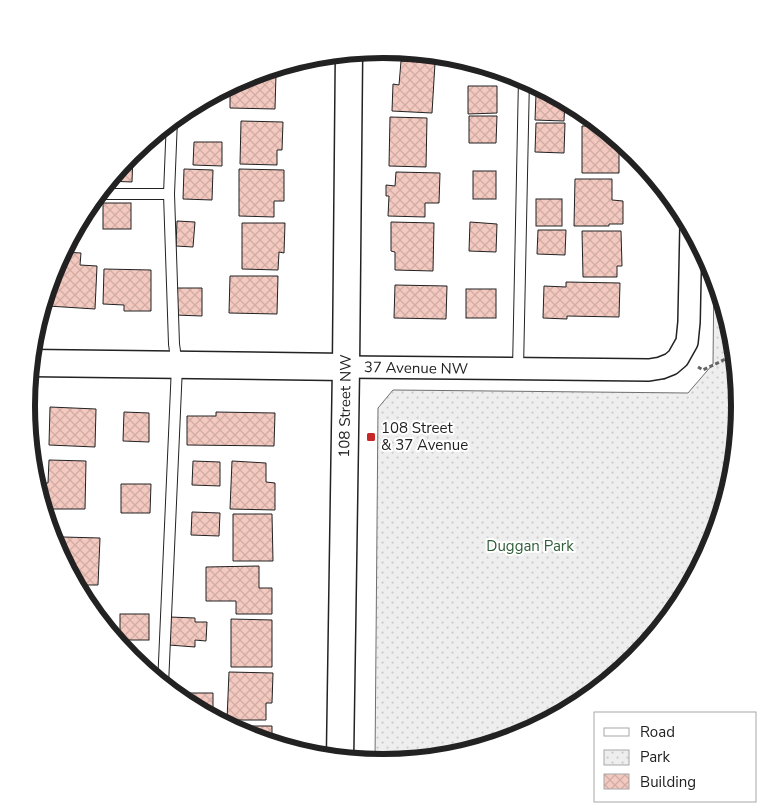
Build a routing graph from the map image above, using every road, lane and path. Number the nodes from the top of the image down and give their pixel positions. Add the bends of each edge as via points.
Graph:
1 (349, 59) edge
2 (524, 87) edge
3 (172, 130) edge
4 (107, 194) edge
5 (169, 194) junction
6 (691, 243) edge
7 (678, 358) junction
8 (728, 358) edge
9 (38, 363) edge
10 (177, 366) junction
11 (346, 367) junction
12 (518, 369) junction
13 (163, 676) edge
14 (340, 752) edge

1 - 11 street, 108 Street NW
2 - 12 lane
3 - 5 lane
4 - 5 lane
5 - 10 lane
6 - 7 street via 690,322 687,342
7 - 8 path via 703,370
7 - 12 street, 37 Avenue NW via 661,368 649,370
9 - 10 street, 37 Avenue NW
10 - 11 street, 37 Avenue NW
10 - 13 lane
11 - 12 street, 37 Avenue NW
11 - 14 street, 108 Street NW

